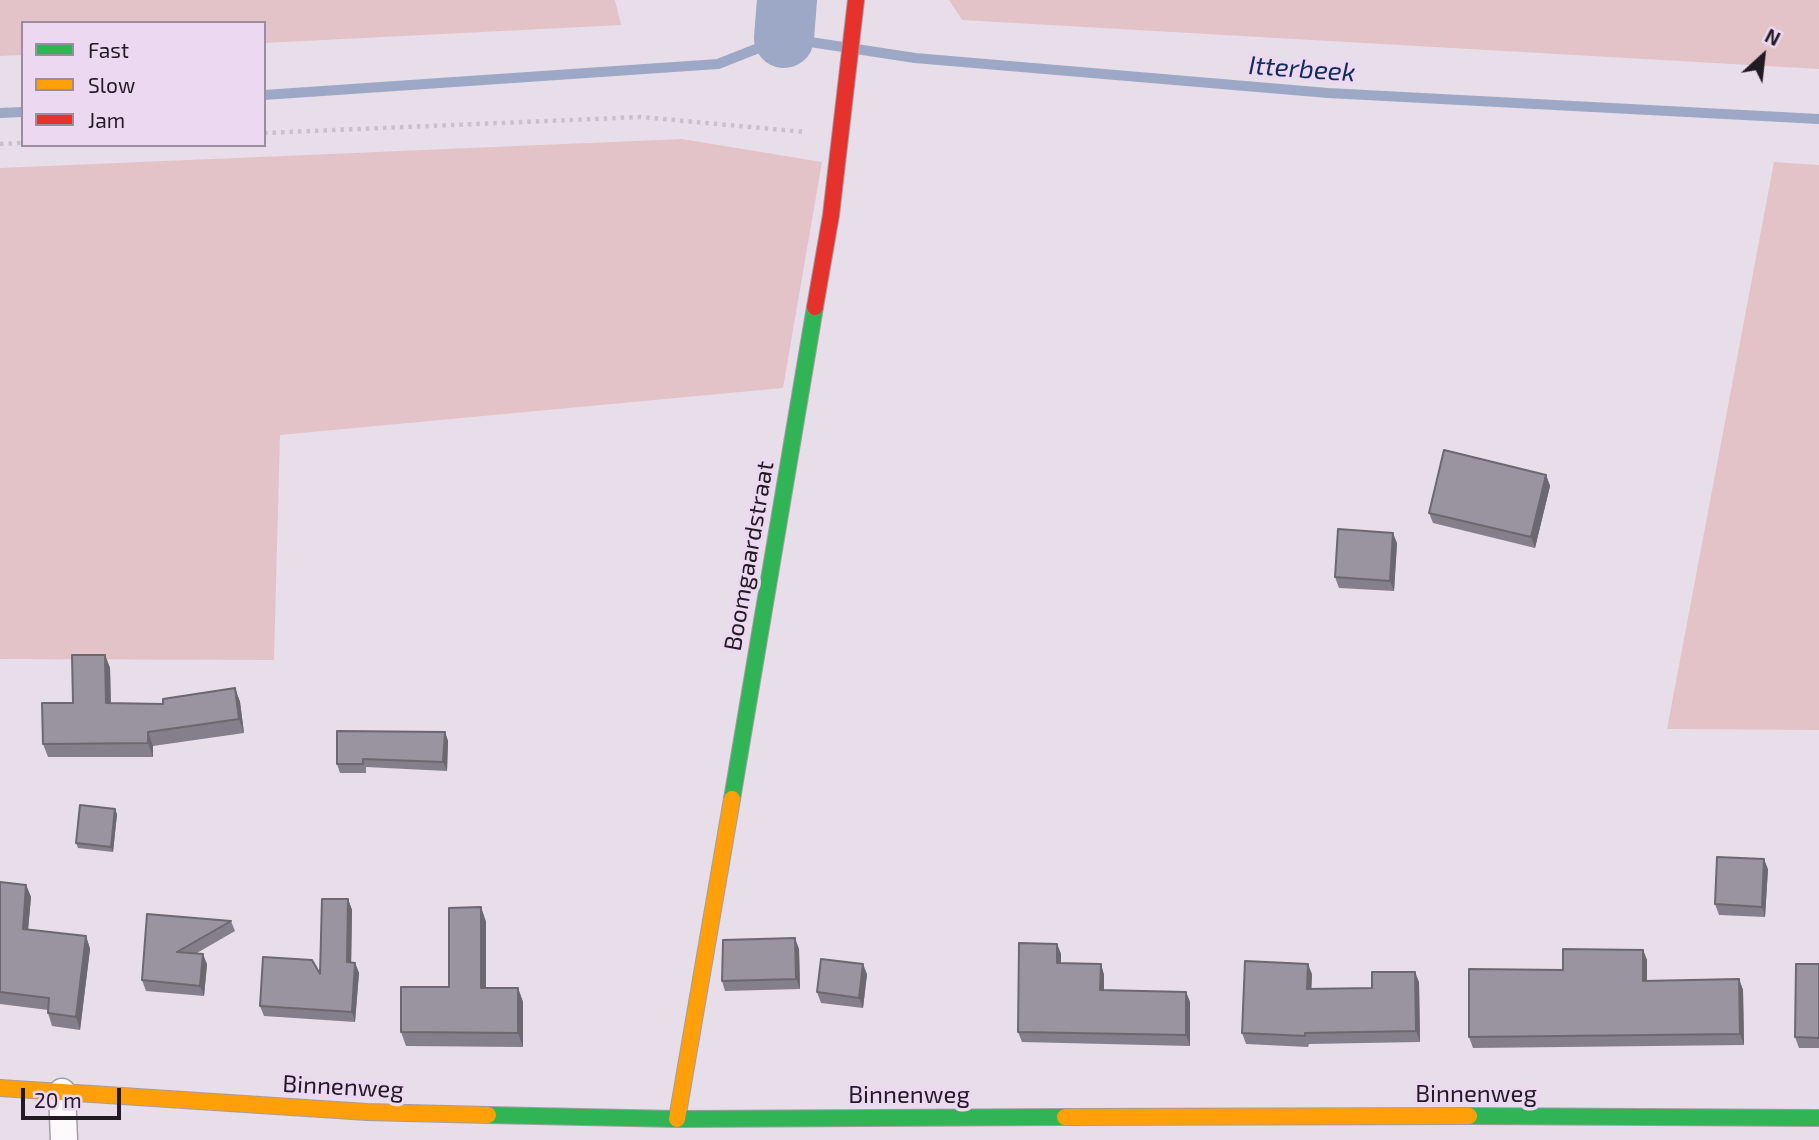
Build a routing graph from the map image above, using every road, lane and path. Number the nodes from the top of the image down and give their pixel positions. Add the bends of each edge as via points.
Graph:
1 (856, 0) edge
2 (266, 133) edge
3 (841, 135) junction
4 (21, 143) edge
5 (0, 144) edge
6 (0, 1088) edge
7 (62, 1092) junction
8 (1819, 1118) edge
9 (677, 1119) junction
10 (64, 1140) edge

1 - 3 street, Boomgaardstraat
2 - 3 path via 642,117
3 - 9 street, Boomgaardstraat
4 - 5 path
6 - 7 street, Binnenweg
7 - 9 street, Binnenweg via 367,1112
7 - 10 street
8 - 9 street, Binnenweg

